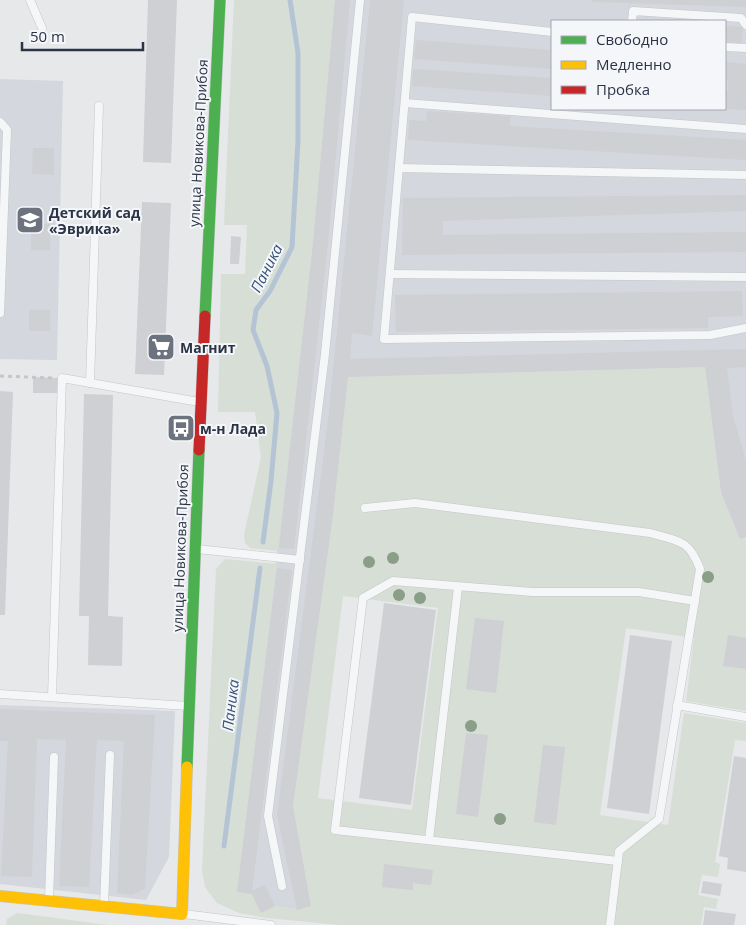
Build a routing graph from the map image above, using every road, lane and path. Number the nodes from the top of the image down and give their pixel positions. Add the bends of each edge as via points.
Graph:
1 (30, 0) edge
2 (220, 0) edge
3 (360, 0) edge
4 (632, 20) edge
5 (746, 25) edge
6 (42, 28) dead end
7 (551, 32) edge
8 (726, 47) edge
9 (746, 48) edge
10 (404, 103) junction
11 (99, 106) dead end
12 (0, 122) edge
13 (746, 129) edge
14 (399, 168) junction
15 (746, 175) edge
16 (390, 274) junction
17 (746, 277) edge
18 (0, 314) edge
19 (746, 328) edge
20 (0, 376) edge
21 (62, 378) junction
22 (90, 383) junction
23 (200, 403) junction
24 (365, 508) dead end
25 (195, 549) junction
26 (300, 560) junction
27 (458, 586) junction
28 (695, 601) junction
29 (0, 694) edge
30 (52, 697) junction
31 (677, 705) junction
32 (190, 706) junction
33 (746, 718) edge
34 (110, 755) dead end
35 (54, 757) dead end
36 (429, 840) junction
37 (618, 861) junction
38 (282, 886) dead end
39 (0, 896) edge
40 (49, 901) junction
41 (104, 907) junction
42 (182, 914) junction
43 (271, 925) edge
44 (610, 925) edge

1 - 6 lane
2 - 23 street, улица Новикова-Прибоя
3 - 26 lane via 325,354
4 - 5 lane via 633,11 741,18
7 - 10 lane via 412,17
8 - 9 lane
10 - 13 lane
10 - 14 lane
11 - 22 lane
12 - 18 lane via 7,130
14 - 15 lane
14 - 16 lane
16 - 17 lane
16 - 19 lane via 384,339 710,336
20 - 21 path
21 - 22 lane
21 - 30 lane
22 - 23 lane
23 - 25 street, улица Новикова-Прибоя
24 - 28 lane via 416,504 650,533 678,541 693,551 700,569
25 - 26 lane
25 - 32 street, улица Новикова-Прибоя
26 - 38 lane via 268,816
27 - 28 lane via 532,592 639,592
27 - 36 lane
27 - 36 lane via 393,582 364,598 335,830
28 - 31 lane
29 - 30 lane
30 - 32 lane
31 - 33 lane
31 - 37 lane via 659,819 619,851
32 - 42 street, улица Новикова-Прибоя
34 - 41 lane
35 - 40 lane
36 - 37 lane
37 - 44 lane
39 - 40 street
40 - 41 street
41 - 42 street
42 - 43 lane

